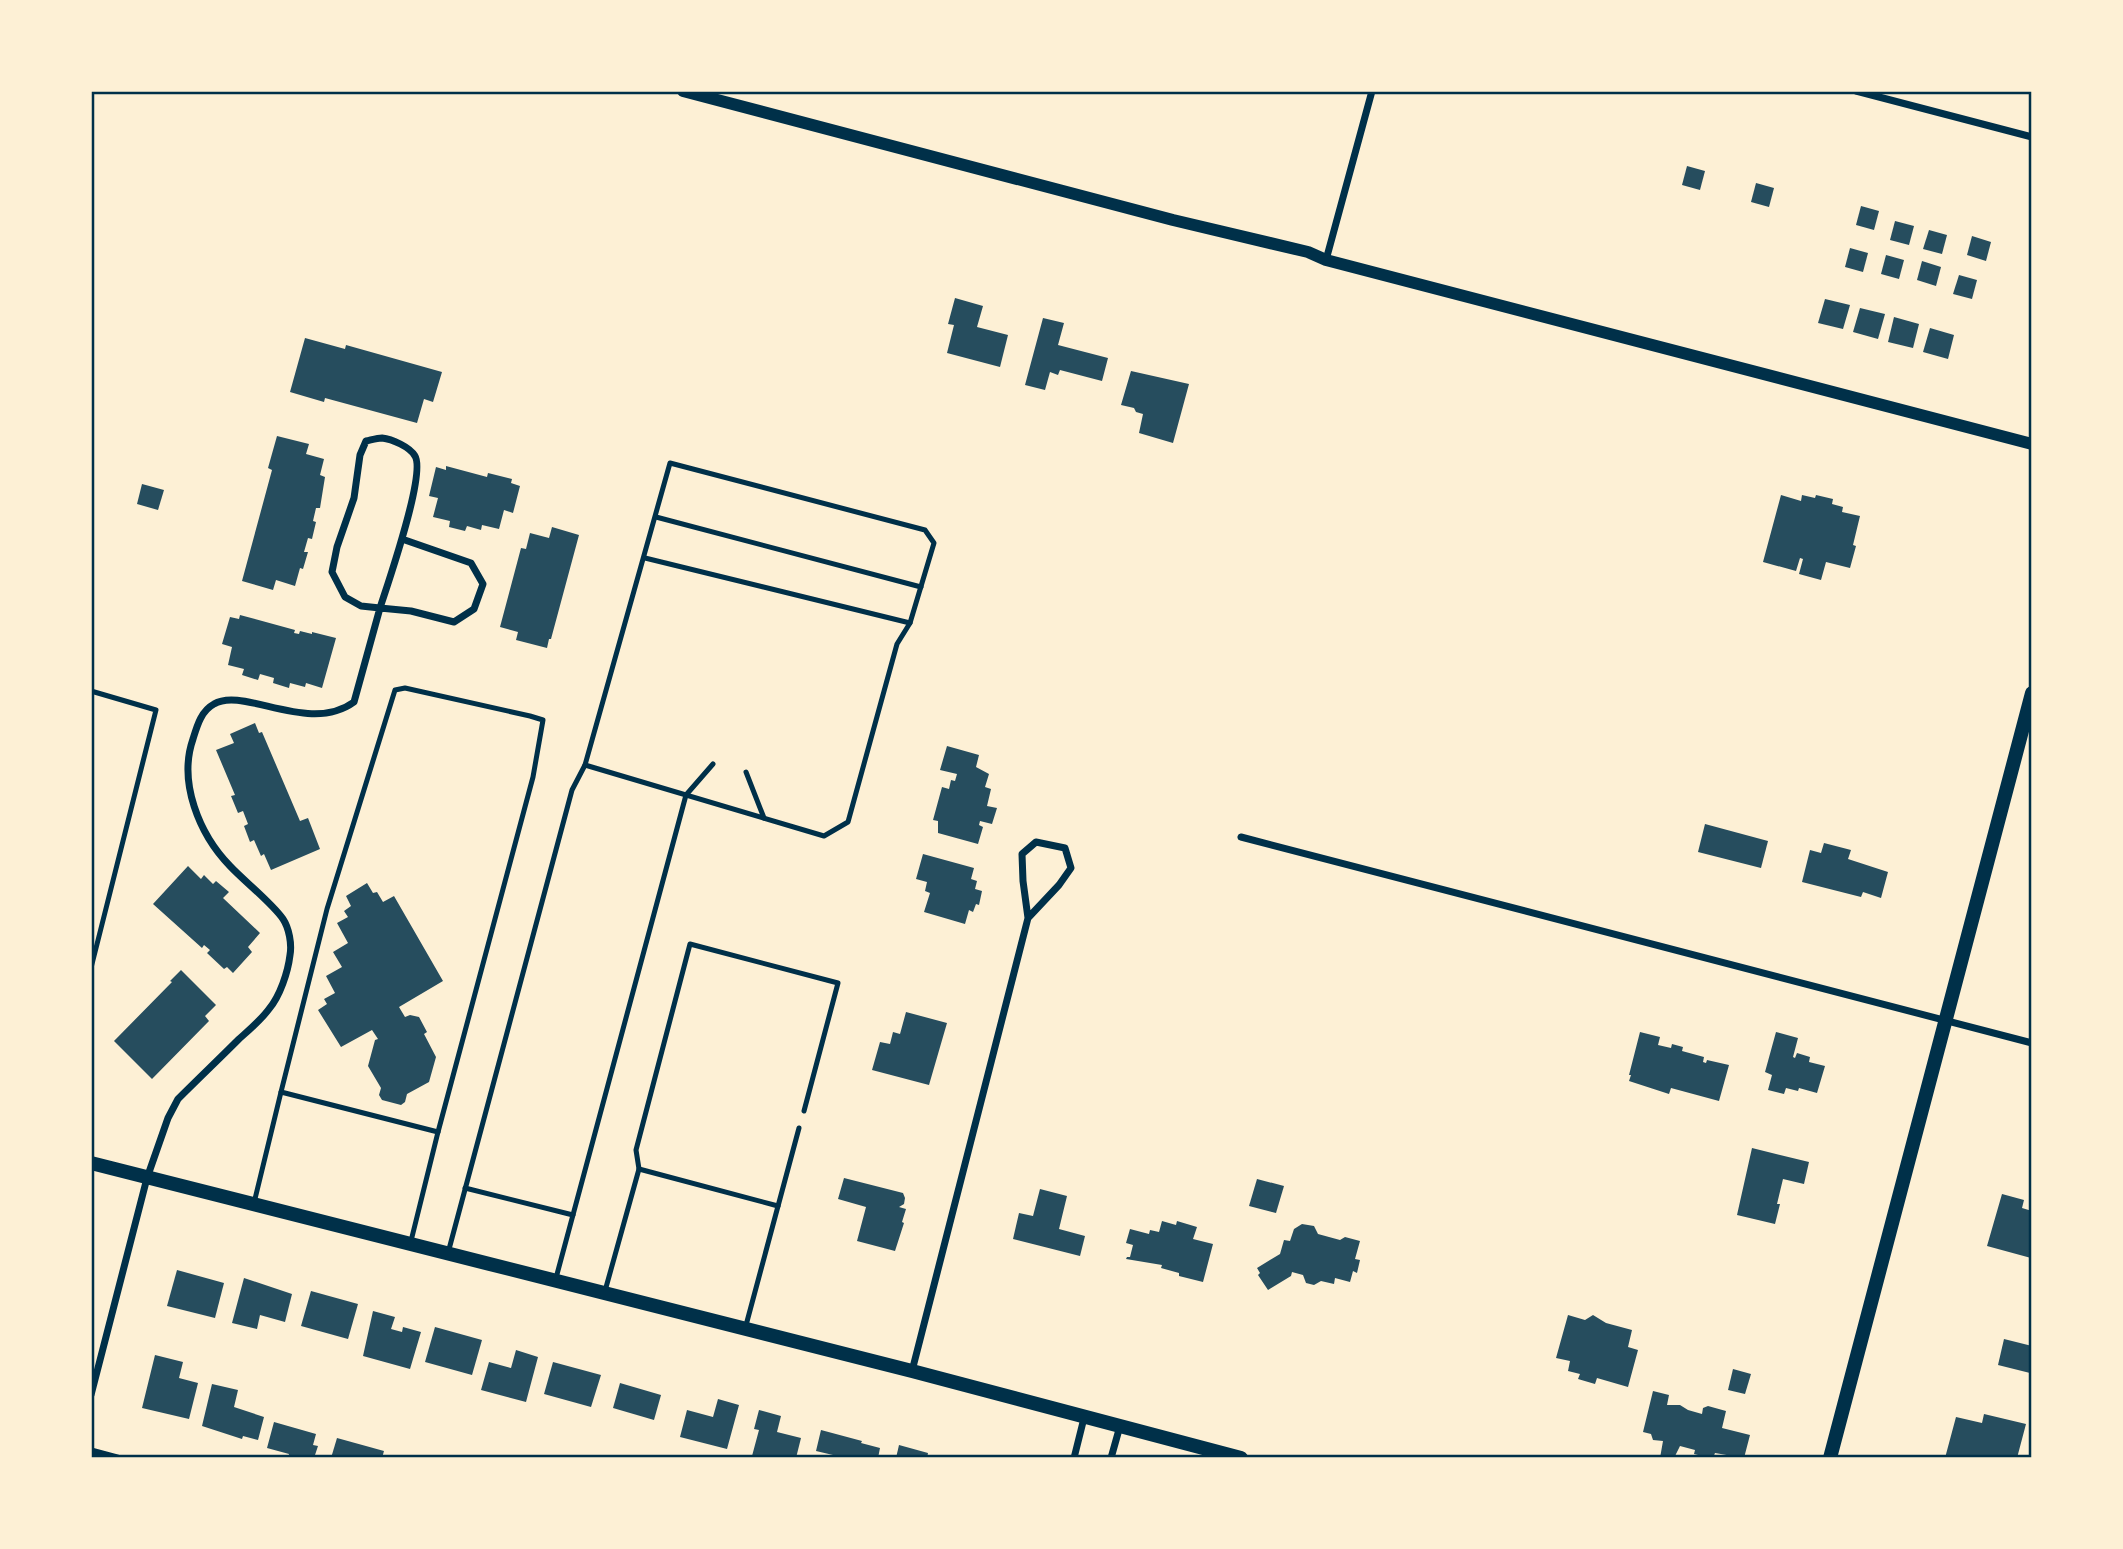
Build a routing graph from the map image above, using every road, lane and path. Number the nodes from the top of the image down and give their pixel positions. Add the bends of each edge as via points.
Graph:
1 (683, 91) edge
2 (1372, 91) edge
3 (1856, 91) edge
4 (2032, 137) edge
5 (1326, 260) junction
6 (2032, 444) edge
7 (656, 517) junction
8 (402, 540) junction
9 (645, 558) junction
10 (921, 587) junction
11 (380, 608) junction
12 (910, 623) junction
13 (91, 691) edge
14 (2032, 693) edge
15 (713, 764) dead end
16 (585, 765) junction
17 (746, 772) dead end
18 (686, 795) junction
19 (764, 818) junction
20 (1241, 837) dead end
21 (1028, 918) junction
22 (91, 968) edge
23 (1945, 1021) junction
24 (2032, 1043) edge
25 (281, 1092) junction
26 (804, 1111) dead end
27 (799, 1128) dead end
28 (438, 1132) junction
29 (91, 1163) edge
30 (639, 1169) junction
31 (147, 1178) junction
32 (465, 1188) junction
33 (253, 1205) junction
34 (778, 1206) junction
35 (573, 1215) junction
36 (410, 1244) junction
37 (448, 1254) junction
38 (555, 1281) junction
39 (605, 1293) junction
40 (745, 1329) junction
41 (912, 1371) junction
42 (91, 1395) edge
43 (1084, 1418) junction
44 (1120, 1426) junction
45 (91, 1451) edge
46 (117, 1458) edge
47 (1074, 1458) edge
48 (1111, 1458) edge
49 (1241, 1458) edge
50 (1830, 1458) edge

1 - 5 street
2 - 5 street
3 - 4 street
5 - 6 street
7 - 9 lane
7 - 10 lane
7 - 10 lane via 670,463 925,530 934,543
8 - 11 street
8 - 11 street via 471,563 482,584 474,609 453,622
8 - 11 street via 419,472 416,457 406,447 383,438 366,441 332,572 345,597 361,606
9 - 12 lane
9 - 16 lane
10 - 12 lane
11 - 31 street via 359,688 346,708 323,714 289,712 233,699 215,703 200,718 188,754 191,796 210,842 283,919 290,954 271,1008 178,1099
12 - 19 lane via 897,644 848,822 824,836
13 - 22 lane via 156,710
14 - 23 main road
15 - 18 lane
16 - 18 lane
16 - 32 lane via 572,790
17 - 19 lane
18 - 19 lane
18 - 35 lane
20 - 23 street
21 - 21 street via 1071,868 1065,848 1036,842 1022,854
21 - 41 street
23 - 24 street
23 - 50 main road
25 - 28 lane
25 - 28 lane via 327,909 395,690 405,688 530,716 543,720 533,778
25 - 33 lane
26 - 30 lane via 838,983 690,944 636,1150
27 - 34 lane
28 - 36 lane
29 - 31 main road
30 - 34 lane
30 - 39 lane
31 - 33 main road
31 - 42 street
32 - 35 lane
32 - 37 lane
33 - 36 main road
34 - 40 lane
35 - 38 lane
36 - 37 main road
37 - 38 main road
38 - 39 main road
39 - 40 main road
40 - 41 main road
41 - 43 main road
43 - 44 main road
43 - 47 street
44 - 48 street
44 - 49 main road
45 - 46 street

